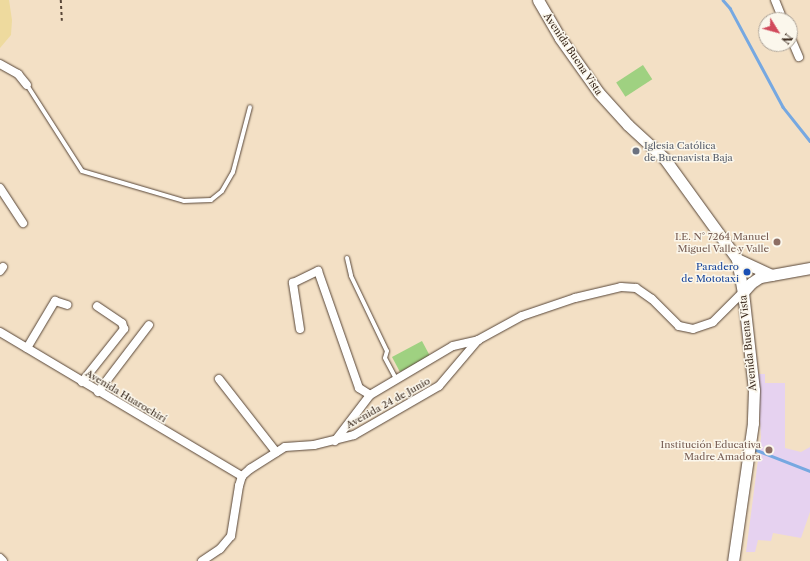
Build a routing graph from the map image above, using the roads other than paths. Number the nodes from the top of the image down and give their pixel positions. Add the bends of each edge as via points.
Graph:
1 (538, 0) edge
2 (775, 0) edge
3 (780, 12) edge
4 (797, 52) edge
5 (799, 57) dead end
6 (0, 64) edge
7 (27, 85) joint
8 (250, 107) dead end
9 (0, 188) edge
10 (3, 198) edge
11 (23, 223) dead end
12 (347, 258) dead end
13 (737, 259) junction
14 (810, 268) edge
15 (771, 275) junction
16 (743, 292) junction
17 (66, 305) dead end
18 (97, 306) dead end
19 (149, 325) dead end
20 (300, 329) dead end
21 (0, 332) edge
22 (478, 340) junction
23 (27, 348) junction
24 (219, 379) dead end
25 (397, 380) junction
26 (82, 382) junction
27 (98, 392) junction
28 (370, 395) junction
29 (335, 441) junction
30 (276, 452) junction
31 (242, 476) junction
32 (0, 558) edge
33 (3, 561) edge
34 (202, 561) edge
35 (733, 561) edge

1 - 13 street, Avenida Buena Vista via 560,38 598,93 664,158
2 - 3 street
4 - 5 street
6 - 7 street via 18,74
7 - 8 lane via 82,171 184,201 211,200 222,191 233,172
9 - 10 street
10 - 11 street
12 - 25 lane via 352,276 387,351 385,358
13 - 15 street
13 - 16 street, Avenida Buena Vista
14 - 15 street
15 - 16 street via 755,280
16 - 22 street, Avenida 24 de Junio via 713,322 693,329 679,326 652,299 636,288 621,288 574,298 522,316
16 - 35 street, Avenida Buena Vista via 754,390 753,423
17 - 23 street via 55,301
18 - 26 street via 122,323 124,329
19 - 27 street
20 - 28 street via 292,283 318,271 359,388
21 - 23 street, Avenida Huarochirí
22 - 25 street, Avenida 24 de Junio via 453,346
22 - 29 street, Avenida 24 de Junio via 440,386 354,435
23 - 26 street, Avenida Huarochirí
24 - 30 street
25 - 28 street, Avenida 24 de Junio
26 - 27 street, Avenida Huarochirí
27 - 31 street, Avenida Huarochirí
28 - 29 street, Avenida 24 de Junio
29 - 30 street, Avenida 24 de Junio via 285,447
30 - 31 street, Avenida 24 de Junio
31 - 34 street via 231,536 220,549
32 - 33 street

